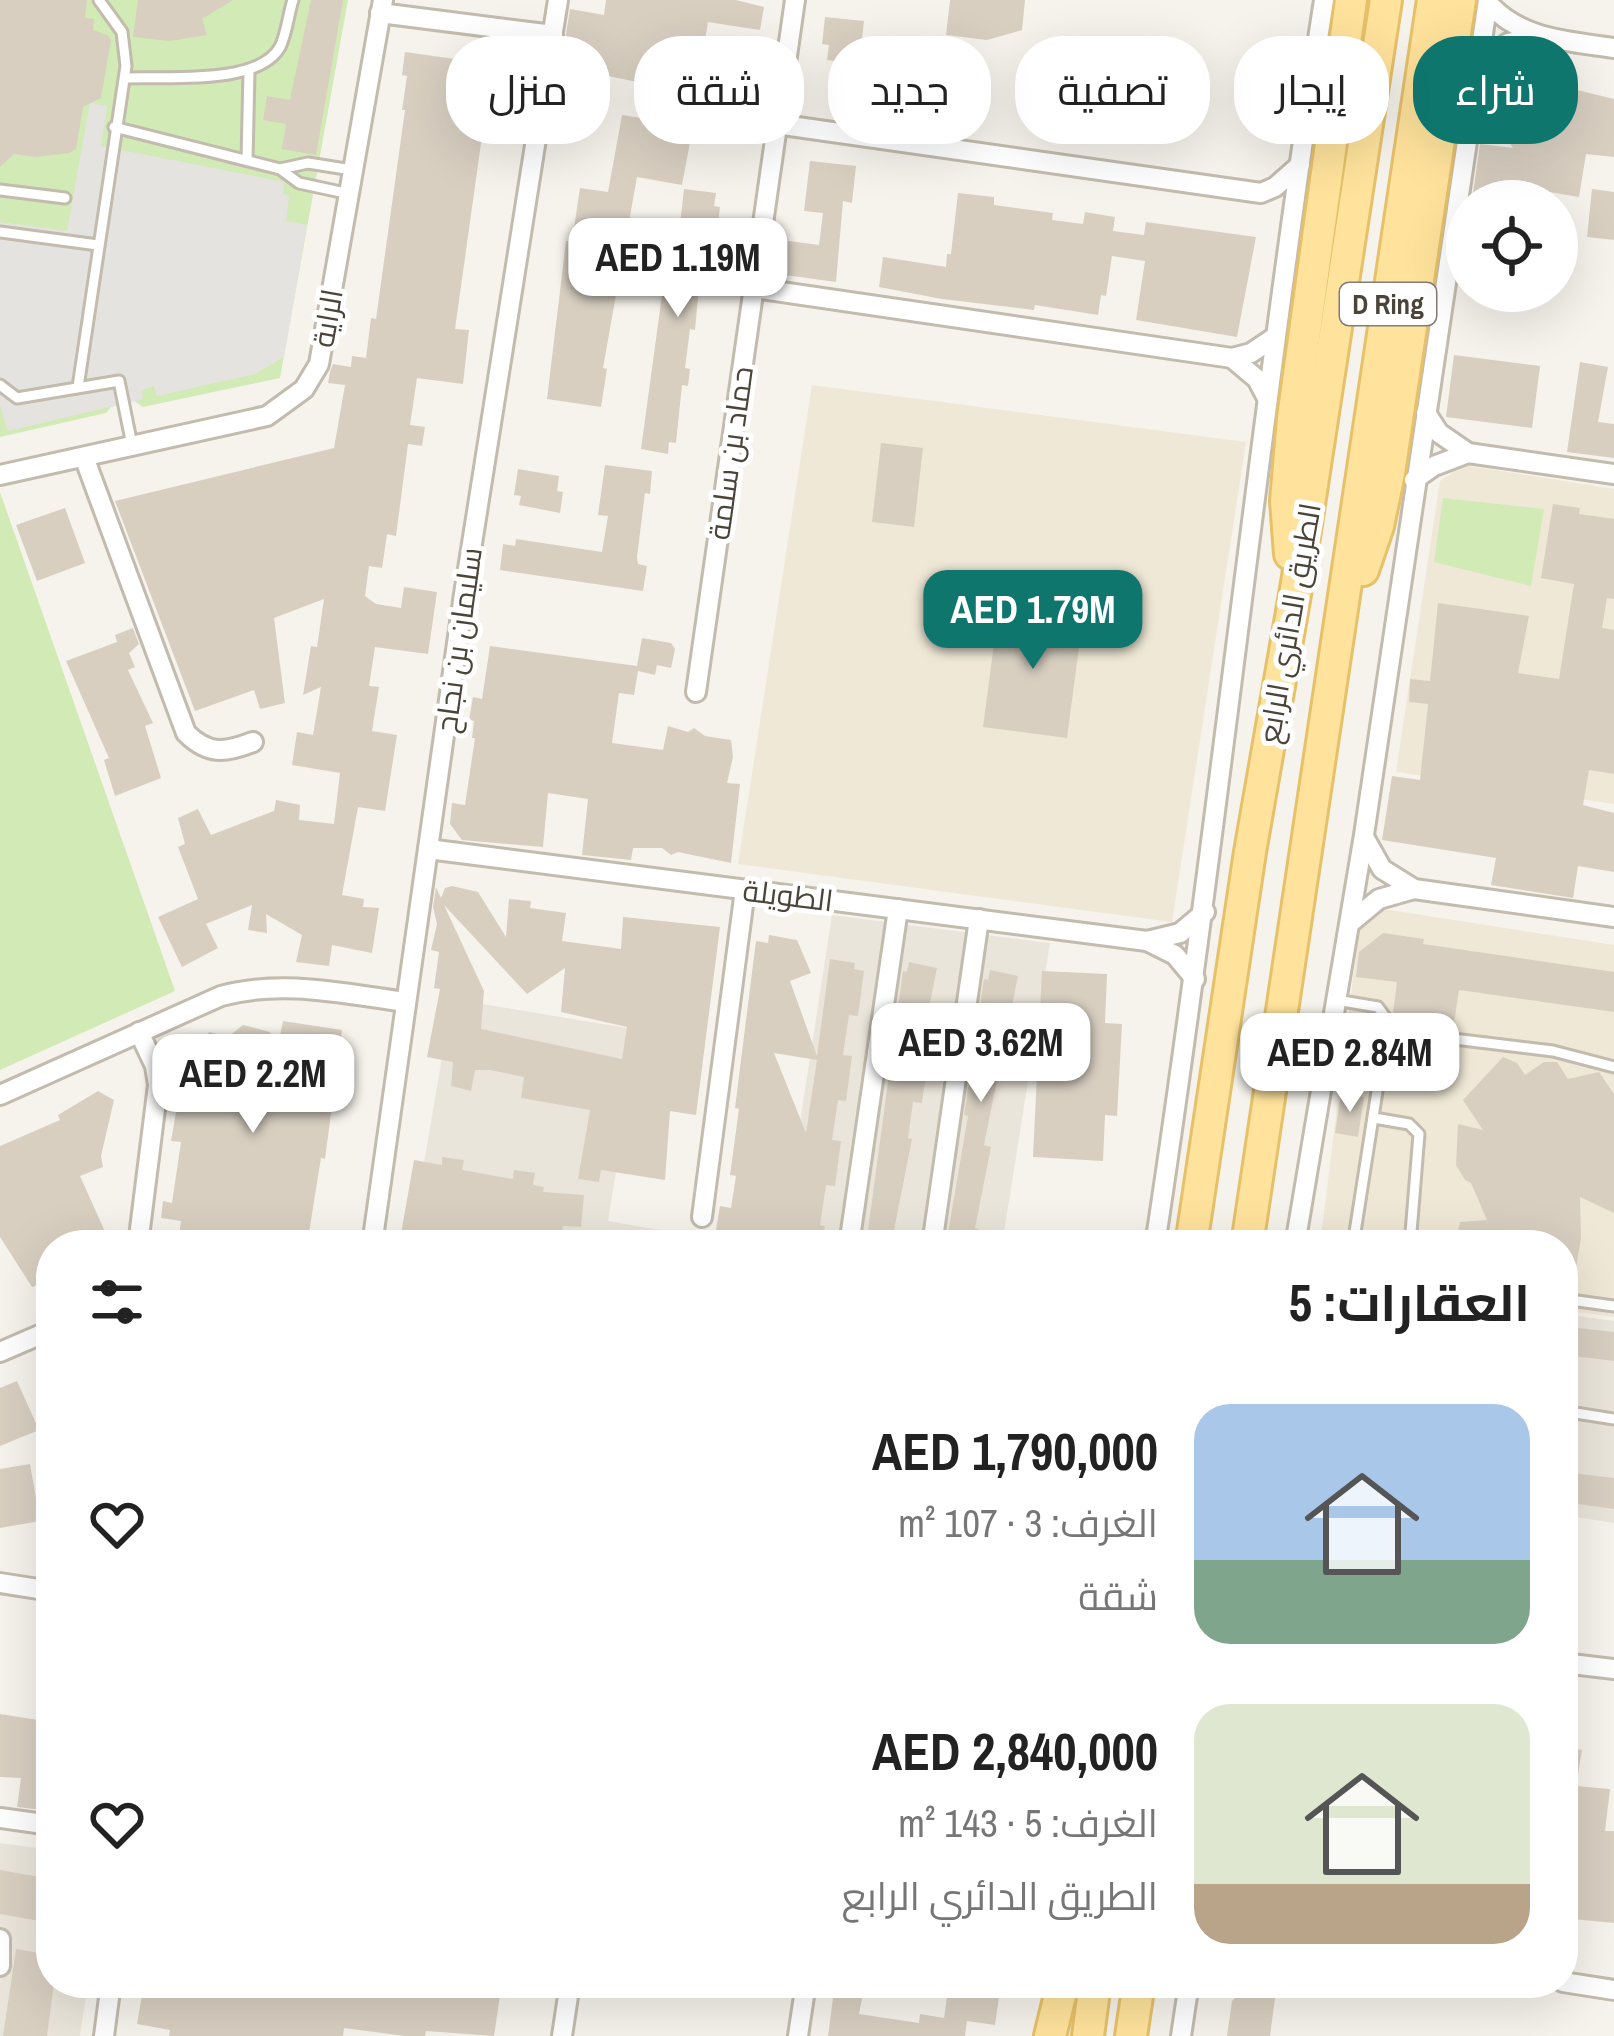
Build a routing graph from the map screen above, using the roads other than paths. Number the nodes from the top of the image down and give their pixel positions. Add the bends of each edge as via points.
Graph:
1 (99, 0) edge
2 (293, 0) edge
3 (558, 0) edge
4 (795, 0) edge
5 (1324, 0) edge
6 (1386, 0) edge
7 (1433, 0) edge
8 (1479, 1) edge
9 (382, 7) edge
10 (1349, 15) edge
11 (553, 35) junction
12 (789, 36) edge
13 (1319, 36) edge
14 (1469, 36) edge
15 (1479, 36) edge
16 (1537, 36) edge
17 (1578, 43) edge
18 (1614, 48) edge
19 (249, 71) junction
20 (124, 77) junction
21 (114, 128) junction
22 (804, 128) edge
23 (773, 144) edge
24 (1303, 144) edge
25 (1438, 144) edge
26 (1468, 144) edge
27 (247, 160) junction
28 (1300, 165) junction
29 (280, 169) junction
30 (354, 171) junction
31 (0, 190) edge
32 (1261, 193) junction
33 (350, 194) junction
34 (65, 198) dead end
35 (1291, 229) junction
36 (0, 232) edge
37 (98, 245) junction
38 (754, 288) junction
39 (1275, 337) junction
40 (1232, 358) junction
41 (0, 385) edge
42 (78, 387) junction
43 (1267, 398) junction
44 (1426, 413) junction
45 (132, 446) junction
46 (1468, 453) junction
47 (84, 457) junction
48 (1614, 474) edge
49 (0, 475) edge
50 (1414, 480) junction
51 (1298, 583) junction
52 (1344, 607) junction
53 (696, 692) dead end
54 (253, 742) dead end
55 (1364, 836) junction
56 (428, 849) junction
57 (1414, 889) junction
58 (745, 890) junction
59 (898, 909) junction
60 (1205, 912) junction
61 (1614, 917) edge
62 (979, 919) junction
63 (1350, 923) junction
64 (1148, 941) junction
65 (1196, 979) junction
66 (1336, 1000) junction
67 (406, 1002) junction
68 (1388, 1030) junction
69 (139, 1032) junction
70 (1614, 1067) edge
71 (0, 1095) edge
72 (1374, 1118) junction
73 (701, 1217) dead end
74 (139, 1230) edge
75 (374, 1230) edge
76 (851, 1230) edge
77 (934, 1230) edge
78 (1157, 1230) edge
79 (1194, 1230) edge
80 (1249, 1230) edge
81 (1299, 1230) edge
82 (1355, 1230) edge
83 (1410, 1230) edge
84 (1578, 1301) edge
85 (1614, 1306) edge
86 (36, 1336) edge
87 (0, 1352) edge
88 (1578, 1414) edge
89 (1614, 1419) edge
90 (0, 1583) edge
91 (36, 1589) edge
92 (1578, 1665) edge
93 (1614, 1669) edge
94 (0, 1818) edge
95 (36, 1823) edge
96 (0, 1940) edge
97 (0, 1966) edge
98 (1578, 1984) edge
99 (1614, 1990) edge
100 (109, 1998) edge
101 (568, 1998) edge
102 (804, 1998) edge
103 (1053, 1998) edge
104 (1060, 1998) edge
105 (1093, 1998) edge
106 (1137, 1998) edge
107 (1151, 1998) edge
108 (1186, 1998) edge
109 (104, 2036) edge
110 (562, 2036) edge
111 (798, 2036) edge
112 (1049, 2036) edge
113 (1088, 2036) edge
114 (1131, 2036) edge
115 (1150, 2036) edge
116 (1180, 2036) edge

1 - 20 lane via 122,32
2 - 19 lane via 280,47
3 - 11 street, سليمان بن نجاح
4 - 12 street, حماد بن سلمة
5 - 13 street, الطريق الدائري الرابع
6 - 51 main road, الطريق الدائري الرابع / D Ring
7 - 52 main road, الطريق الدائري الرابع / D Ring
8 - 14 main road
8 - 15 street
8 - 16 street
9 - 11 street
9 - 30 street, الراية
10 - 51 main road, D Ring via 1287,488
11 - 56 street, سليمان بن نجاح
17 - 18 street
19 - 20 lane
19 - 27 lane
20 - 21 lane
21 - 27 lane
21 - 37 lane
22 - 32 street
23 - 38 street, حماد بن سلمة
24 - 28 street, الطريق الدائري الرابع
25 - 52 main road via 1384,500
26 - 44 street
27 - 29 lane
28 - 32 street
28 - 35 street, الطريق الدائري الرابع
29 - 30 lane via 308,163
29 - 33 lane via 306,186
30 - 33 street, الراية
31 - 34 lane
32 - 35 street
33 - 45 street, الراية via 319,364 304,388 267,416
35 - 39 street, الطريق الدائري الرابع
36 - 37 lane
37 - 42 lane
38 - 40 street
38 - 53 street, حماد بن سلمة
39 - 40 street
39 - 43 street, الطريق الدائري الرابع
40 - 43 street
41 - 42 lane via 17,398
42 - 45 lane via 119,381
43 - 60 street, الطريق الدائري الرابع
44 - 46 street
44 - 50 street
45 - 47 street, الراية
46 - 48 street
46 - 50 street
47 - 49 street, الراية
47 - 54 street via 186,733 209,751
50 - 55 street
51 - 79 main road, الطريق الدائري الرابع / D Ring
52 - 80 main road, الطريق الدائري الرابع / D Ring
55 - 57 street via 1382,869
55 - 63 street
56 - 58 street, الطويلة
56 - 67 street, سليمان بن نجاح
57 - 61 street
57 - 63 street via 1378,899
58 - 59 street, الطويلة
58 - 73 street
59 - 62 street, الطويلة
59 - 76 street
60 - 64 street via 1180,933
60 - 65 street, الطريق الدائري الرابع
62 - 64 street, الطويلة
62 - 77 street
63 - 66 street
64 - 65 street
65 - 78 street, الطريق الدائري الرابع
66 - 68 lane via 1378,1006
66 - 81 street
67 - 69 street via 269,986 221,996
67 - 75 street, سليمان بن نجاح
68 - 70 lane
68 - 72 lane
69 - 71 street
69 - 74 street via 158,1085
72 - 82 lane
72 - 83 lane via 1409,1124 1419,1134
84 - 85 lane
86 - 87 street
88 - 89 lane
90 - 91 street
92 - 93 street
94 - 95 street
96 - 97 street
98 - 99 street
100 - 109 street
101 - 110 street
102 - 111 street
103 - 112 street
104 - 112 main road
105 - 113 main road
106 - 114 main road
107 - 115 main road
108 - 116 street

